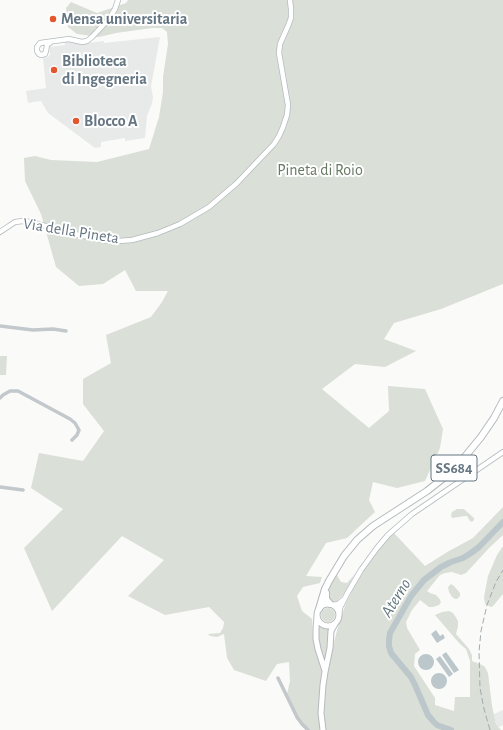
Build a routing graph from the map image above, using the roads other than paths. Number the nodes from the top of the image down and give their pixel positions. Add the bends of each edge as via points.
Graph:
1 (118, 0) edge
2 (290, 0) edge
3 (51, 42) junction
4 (42, 43) junction
5 (46, 48) junction
6 (0, 232) edge
7 (0, 326) edge
8 (66, 331) dead end
9 (0, 398) edge
10 (503, 401) edge
11 (72, 440) dead end
12 (503, 452) edge
13 (0, 487) edge
14 (23, 490) dead end
15 (334, 571) junction
16 (345, 597) junction
17 (331, 605) junction
18 (318, 611) junction
19 (339, 615) junction
20 (335, 624) junction
21 (325, 672) junction
22 (278, 678) dead end
23 (308, 730) edge
24 (323, 730) edge

1 - 3 main road via 109,19 87,41 72,39
2 - 6 main road, Via della Pineta via 290,18 279,53 288,105 283,127 274,144 237,183 209,207 180,224 132,240 103,240 23,221 16,222
3 - 4 main road
3 - 5 main road
4 - 5 main road
4 - 5 main road via 37,45 38,52 41,55 45,54
7 - 8 street
9 - 11 street via 10,391 18,391 70,418 79,430
10 - 15 highway, SS684 via 486,431 459,464 427,491 365,533
12 - 16 main road via 397,527 371,555
13 - 14 street
15 - 17 highway, SS684 via 326,594 326,600
15 - 18 highway, SS684
16 - 17 main road via 340,603
16 - 19 main road
17 - 18 main road via 324,605
17 - 19 main road via 337,609
18 - 20 main road via 318,620 322,624
18 - 21 main road via 316,639
19 - 20 main road
20 - 21 main road via 331,631
21 - 24 main road via 321,704
22 - 23 street via 294,711

